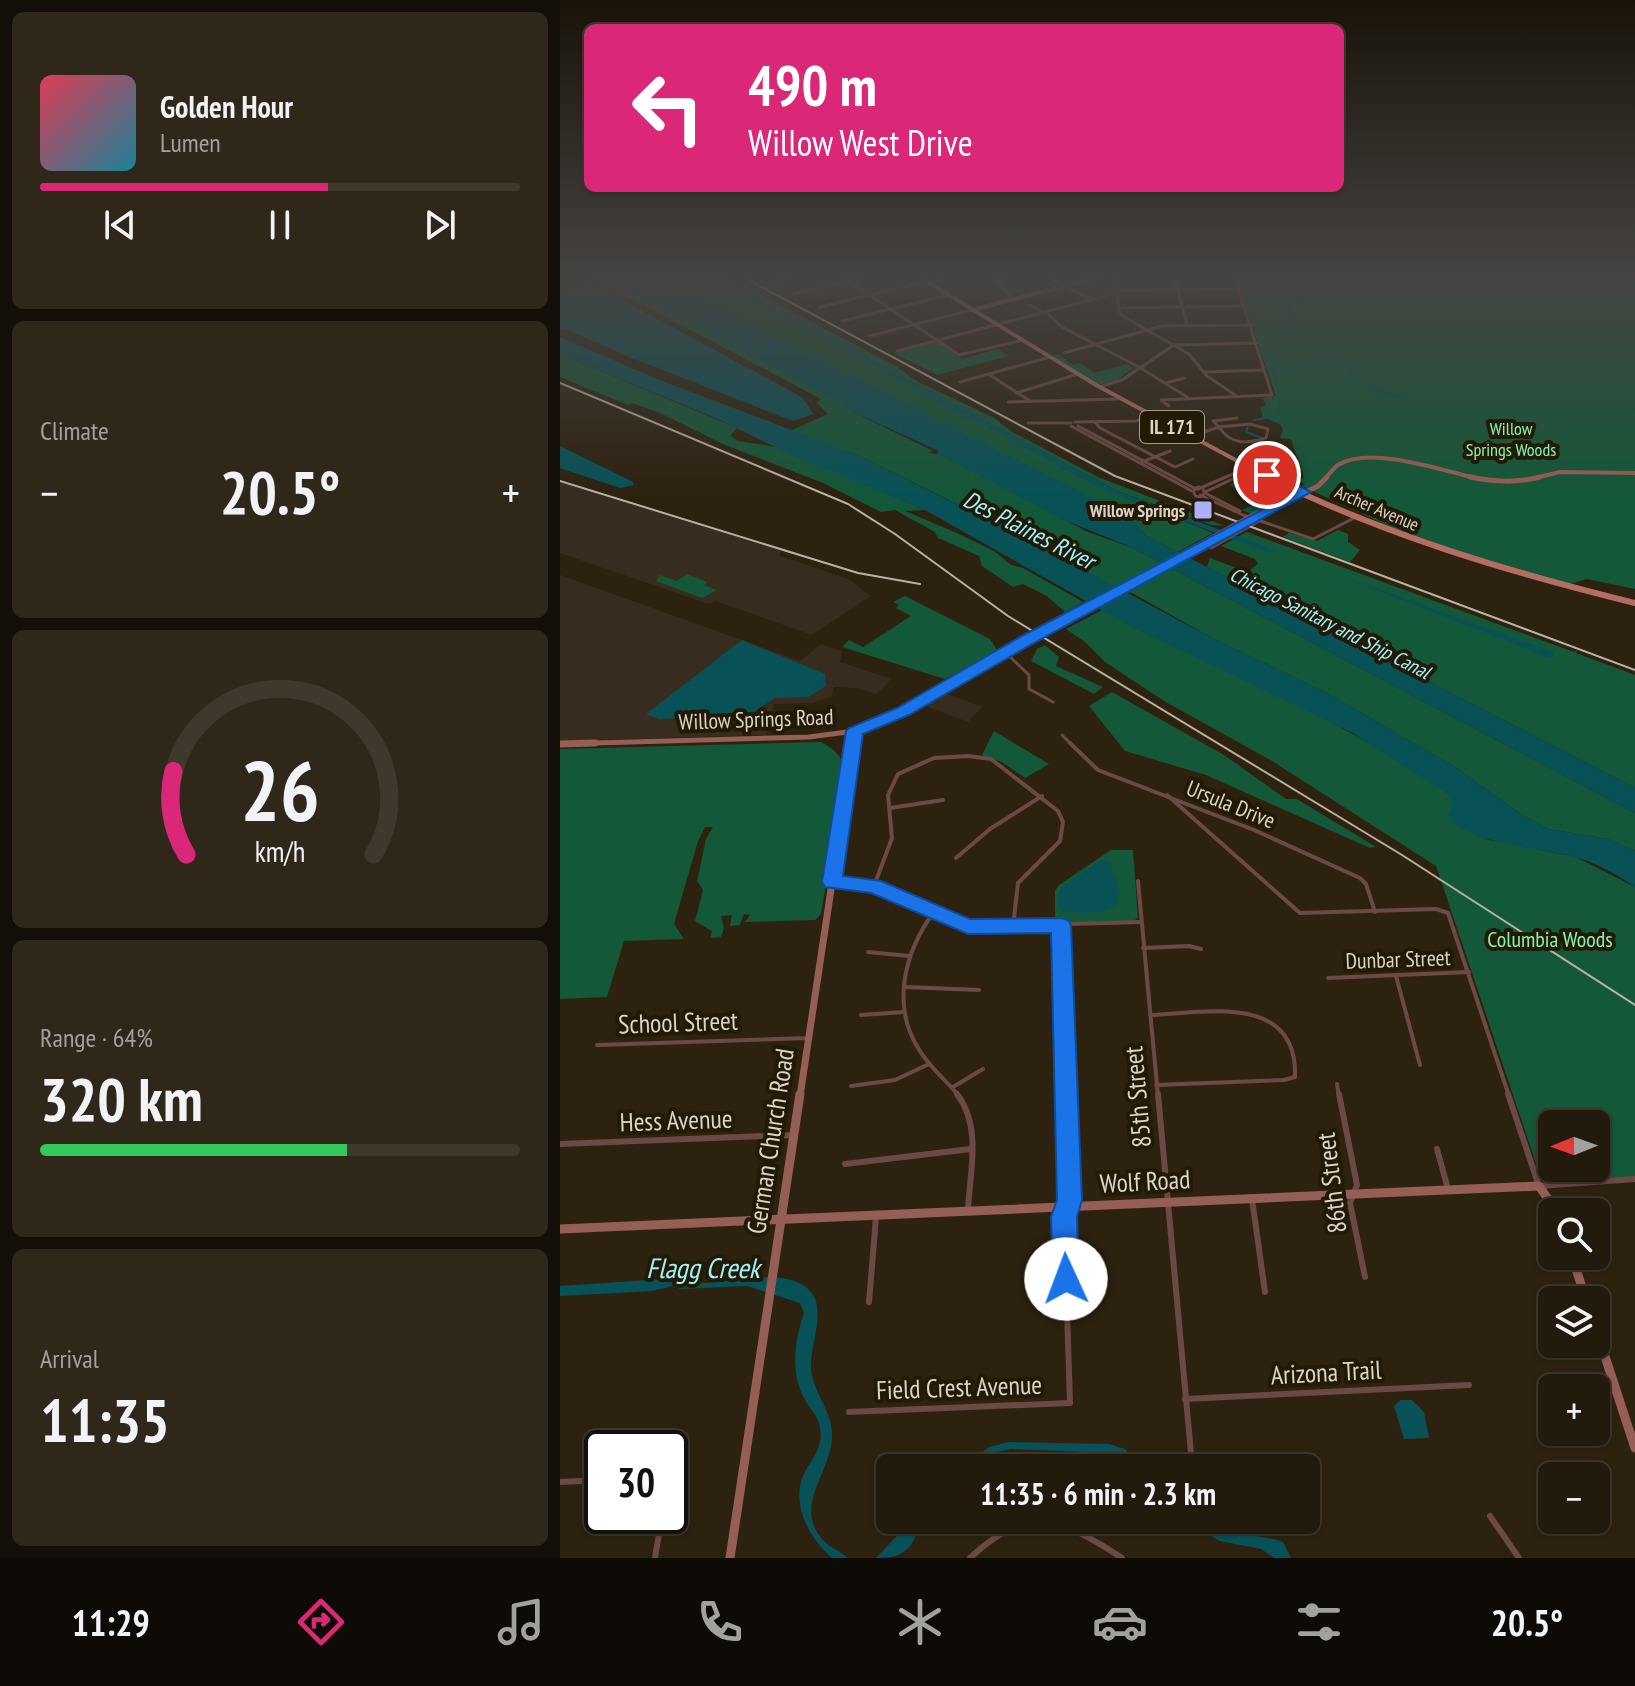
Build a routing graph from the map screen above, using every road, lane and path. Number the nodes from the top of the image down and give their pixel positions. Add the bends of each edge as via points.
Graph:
1 (905, 349) edge
2 (951, 349) edge
3 (990, 349) edge
4 (1037, 349) edge
5 (1078, 349) edge
6 (1107, 349) edge
7 (1168, 349) edge
8 (1180, 349) edge
9 (1259, 349) edge
10 (897, 351) dead end
11 (1064, 353) dead end
12 (1050, 357) junction
13 (1139, 367) junction
14 (1265, 370) junction
15 (1203, 372) junction
16 (988, 374) junction
17 (1078, 374) junction
18 (1185, 378) dead end
19 (960, 382) dead end
20 (1165, 383) junction
21 (1099, 387) junction
22 (1016, 393) junction
23 (1187, 397) junction
24 (1238, 397) junction
25 (1118, 399) junction
26 (1008, 402) dead end
27 (1031, 402) junction
28 (1169, 406) dead end
29 (1153, 418) junction
30 (1237, 418) dead end
31 (1095, 422) junction
32 (1028, 423) dead end
33 (1074, 424) junction
34 (1220, 427) junction
35 (1190, 437) junction
36 (1145, 441) dead end
37 (1170, 451) dead end
38 (1155, 456) junction
39 (1193, 459) dead end
40 (1141, 462) junction
41 (1252, 468) junction
42 (1234, 473) junction
43 (1635, 473) edge
44 (1242, 476) junction
45 (1281, 482) junction
46 (1207, 484) junction
47 (1214, 488) junction
48 (1195, 489) junction
49 (1304, 492) junction
50 (1204, 493) junction
51 (1291, 497) junction
52 (1260, 516) junction
53 (1358, 516) junction
54 (1211, 548) dead end
55 (1635, 603) edge
56 (1005, 652) junction
57 (1053, 702) dead end
58 (855, 731) junction
59 (1062, 735) dead end
60 (560, 744) edge
61 (1167, 795) junction
62 (1042, 796) junction
63 (943, 800) dead end
64 (890, 808) junction
65 (956, 858) dead end
66 (1138, 881) dead end
67 (832, 882) junction
68 (874, 886) junction
69 (1375, 912) junction
70 (933, 913) junction
71 (1141, 922) junction
72 (1061, 925) junction
73 (1013, 927) junction
74 (1143, 948) junction
75 (1201, 949) dead end
76 (868, 952) dead end
77 (909, 956) junction
78 (1469, 972) junction
79 (1396, 976) junction
80 (1328, 978) dead end
81 (905, 987) junction
82 (979, 990) dead end
83 (904, 1012) junction
84 (861, 1015) dead end
85 (1150, 1015) junction
86 (808, 1038) junction
87 (597, 1045) dead end
88 (929, 1064) junction
89 (1420, 1065) dead end
90 (983, 1069) dead end
91 (1337, 1084) dead end
92 (1156, 1085) junction
93 (851, 1086) dead end
94 (953, 1087) junction
95 (793, 1135) junction
96 (560, 1144) edge
97 (971, 1149) junction
98 (1437, 1149) dead end
99 (845, 1164) dead end
100 (1635, 1179) edge
101 (1539, 1186) junction
102 (1449, 1190) junction
103 (1354, 1194) junction
104 (1547, 1198) edge
105 (1252, 1199) junction
106 (1167, 1202) junction
107 (1067, 1207) junction
108 (968, 1211) junction
109 (876, 1215) junction
110 (780, 1219) junction
111 (560, 1229) edge
112 (1365, 1277) dead end
113 (1265, 1292) dead end
114 (869, 1302) dead end
115 (1606, 1358) edge
116 (1469, 1385) dead end
117 (1185, 1399) junction
118 (849, 1412) dead end
119 (1635, 1448) edge
120 (1191, 1453) dead end
121 (584, 1481) edge
122 (560, 1482) edge
123 (1490, 1516) dead end
124 (659, 1534) edge
125 (655, 1558) edge
126 (730, 1558) edge
127 (970, 1558) edge
128 (1122, 1558) edge
129 (1519, 1558) edge

1 - 10 street
2 - 3 street via 962,356
4 - 12 main road, Archer Avenue / IL 171
5 - 11 street
6 - 13 street
7 - 13 street
8 - 15 street
9 - 14 street
12 - 16 street
12 - 17 main road, Archer Avenue / IL 171
13 - 20 street
13 - 21 street via 1122,380
14 - 15 street
14 - 24 street via 1271,395
15 - 24 street
16 - 19 street
16 - 22 street
17 - 21 main road, Archer Avenue / IL 171
17 - 22 street
18 - 20 street
20 - 23 street
21 - 25 main road, Archer Avenue / IL 171
22 - 27 street
23 - 24 street
23 - 28 street via 1161,400
25 - 27 street
25 - 29 main road, Archer Avenue / IL 171
26 - 27 street
29 - 31 street
29 - 35 main road, Archer Avenue / IL 171
30 - 34 street via 1213,421
31 - 33 street
31 - 38 street
32 - 33 street
33 - 40 street
33 - 40 street
34 - 34 street via 1257,424 1269,432 1264,440 1237,442
34 - 35 street
35 - 36 street
35 - 41 main road, Archer Avenue / IL 171
37 - 38 street
38 - 39 street via 1175,467
38 - 40 street
40 - 48 street
41 - 42 street
41 - 44 street
41 - 45 main road, Archer Avenue / IL 171
42 - 44 street
42 - 46 street
43 - 49 street, Willow Springs Road via 1560,472 1493,482 1367,458 1338,465 1318,486
44 - 47 street
45 - 49 main road, Archer Avenue / IL 171
45 - 51 main road via 1294,492
46 - 47 street
46 - 48 street
47 - 50 street
48 - 50 street
49 - 51 street, Willow Springs Road
49 - 52 street, Willow Springs Road
49 - 53 main road, Archer Avenue / IL 171
50 - 52 street via 1249,516
51 - 52 street, Willow Springs Road
52 - 53 street via 1315,539
52 - 54 street
52 - 56 street, Willow Springs Road, bridge
53 - 55 main road, Archer Avenue / IL 171 via 1474,560
56 - 57 street via 1030,676 1029,689
56 - 58 street, Willow Springs Road via 893,717
58 - 60 street, Willow Springs Road
58 - 67 street, German Church Road
59 - 61 street, Ursula Drive via 1098,770
61 - 69 street, Ursula Drive via 1360,878
61 - 69 street via 1300,913
62 - 64 street via 991,759 938,757 898,774 889,790
62 - 65 street
62 - 73 street via 1061,816 1063,835 1018,883
63 - 64 street
64 - 68 street via 892,838
66 - 71 street, 85th Street
67 - 68 street
67 - 86 street, German Church Road
68 - 70 street
69 - 78 street via 1446,911
70 - 73 street via 968,927
70 - 77 street
71 - 72 street
71 - 74 street, 85th Street
72 - 73 street
72 - 107 street
74 - 75 street
74 - 85 street, 85th Street
76 - 77 street
77 - 81 street
78 - 79 street, Dunbar Street
78 - 101 street
79 - 80 street, Dunbar Street
79 - 89 street
81 - 82 street
81 - 83 street
83 - 84 street
83 - 88 street via 910,1036
85 - 92 street, 85th Street
85 - 92 street via 1249,1011 1262,1016 1290,1045 1296,1073 1292,1078
86 - 87 street, School Street
86 - 95 street, German Church Road
88 - 93 street via 895,1080
88 - 94 street
90 - 94 street
91 - 103 street, 86th Street via 1357,1185
92 - 106 street, 85th Street
94 - 97 street via 967,1109
95 - 96 street, Hess Avenue
95 - 110 street, German Church Road
97 - 99 street
97 - 108 street
98 - 102 street
100 - 101 street, Wolf Road
101 - 102 street, Wolf Road
101 - 104 street
102 - 103 street, Wolf Road
103 - 105 street, Wolf Road
103 - 112 street, 86th Street via 1350,1203
105 - 106 street, Wolf Road
105 - 113 street
106 - 107 street, Wolf Road
106 - 117 street, 85th Street
107 - 108 street, Wolf Road
107 - 118 street, Field Crest Avenue via 1070,1403
108 - 109 street, Wolf Road
109 - 110 street, Wolf Road
109 - 114 street
110 - 111 street, Wolf Road
110 - 126 street, German Church Road
115 - 119 street
116 - 117 street, Arizona Trail
117 - 120 street, 85th Street
121 - 122 street
123 - 129 street
124 - 125 street
127 - 128 street via 1000,1533 1020,1524 1052,1521 1083,1532

